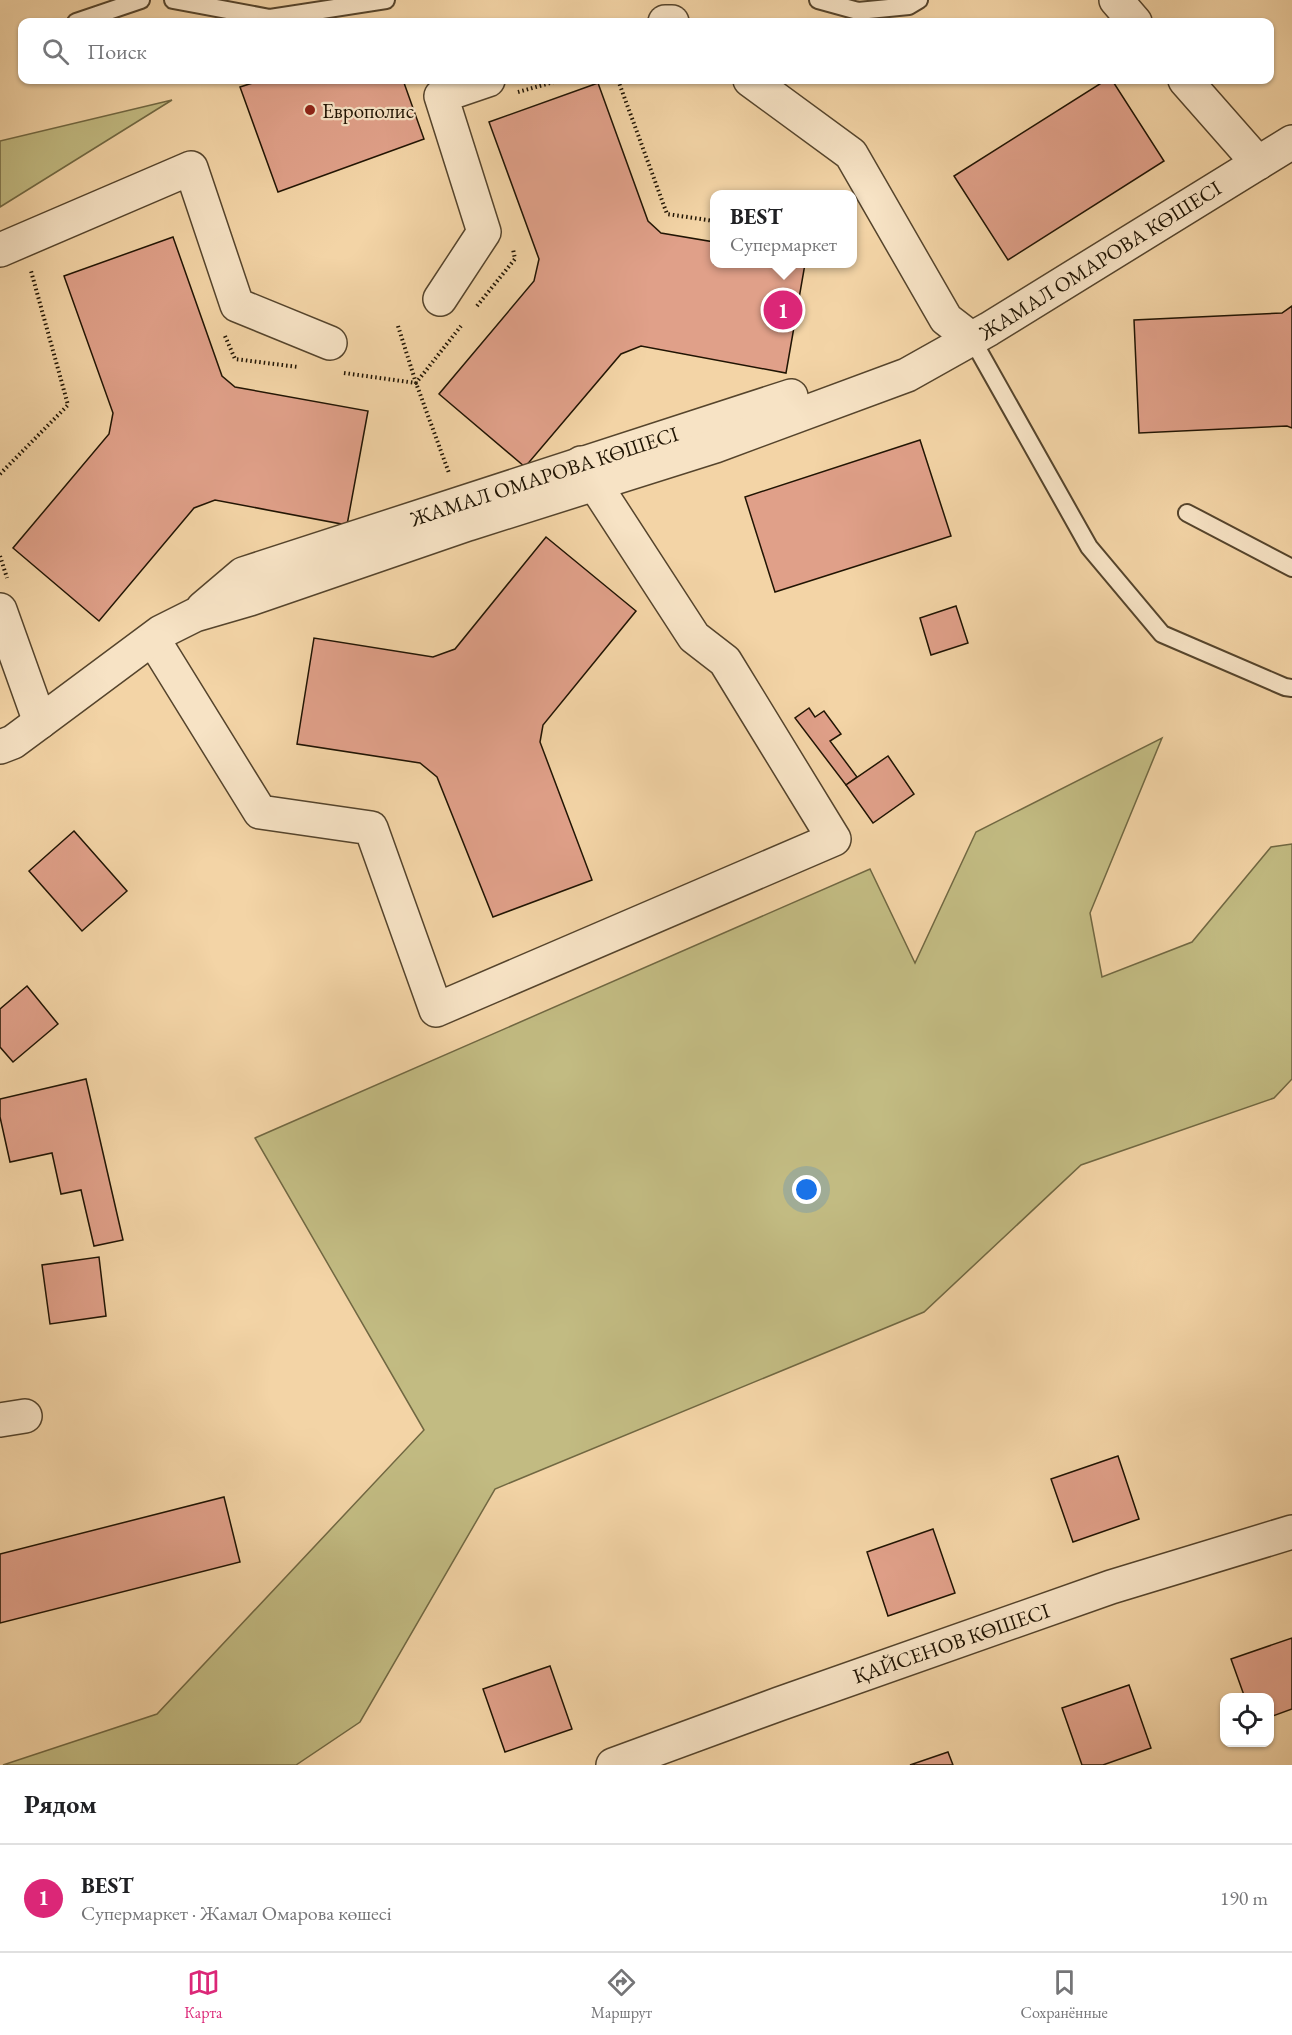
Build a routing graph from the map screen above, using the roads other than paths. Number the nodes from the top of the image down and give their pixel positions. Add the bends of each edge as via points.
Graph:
1 (141, 0) edge
2 (173, 0) edge
3 (386, 0) edge
4 (818, 0) edge
5 (919, 0) edge
6 (1116, 0) edge
7 (88, 18) edge
8 (1132, 18) edge
9 (476, 84) edge
10 (755, 84) edge
11 (1189, 84) edge
12 (1292, 142) edge
13 (1258, 163) junction
14 (0, 250) edge
15 (440, 299) dead end
16 (972, 339) junction
17 (330, 343) dead end
18 (587, 475) junction
19 (1187, 513) dead end
20 (1292, 568) edge
21 (0, 609) edge
22 (195, 615) junction
23 (153, 639) junction
24 (1292, 687) edge
25 (40, 722) junction
26 (7, 745) edge
27 (1292, 1532) edge
28 (613, 1765) edge

1 - 7 lane
2 - 3 lane via 270,18
4 - 5 lane via 858,11 909,6
6 - 8 street
9 - 15 street via 441,96 484,232
10 - 16 street via 851,154 946,319
11 - 13 street
12 - 13 street, ЖАМАЛ ОМАРОВА КӨШЕСІ
13 - 16 street, ЖАМАЛ ОМАРОВА КӨШЕСІ
14 - 17 street via 192,168 237,305
16 - 18 street, ЖАМАЛ ОМАРОВА КӨШЕСІ via 907,375 852,376
16 - 24 lane via 1089,547 1162,634
18 - 22 street, ЖАМАЛ ОМАРОВА КӨШЕСІ via 468,524
18 - 22 street, ЖАМАЛ ОМАРОВА КӨШЕСІ via 460,502 243,574
18 - 23 street via 694,636 725,661 834,839 436,1010 370,828 260,812
19 - 20 lane
21 - 25 street
22 - 23 street, ЖАМАЛ ОМАРОВА КӨШЕСІ
23 - 25 street, ЖАМАЛ ОМАРОВА КӨШЕСІ
25 - 26 street, ЖАМАЛ ОМАРОВА КӨШЕСІ
27 - 28 street, ҚАЙСЕНОВ КӨШЕСІ via 1111,1587

